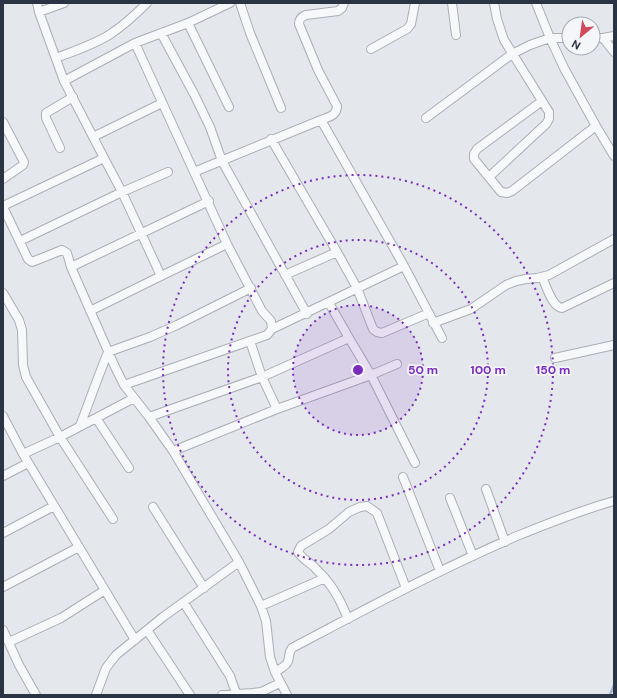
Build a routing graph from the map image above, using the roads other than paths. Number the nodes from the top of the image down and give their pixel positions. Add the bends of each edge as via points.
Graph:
1 (37, 3) edge
2 (64, 3) edge
3 (147, 3) edge
4 (230, 3) edge
5 (240, 3) edge
6 (344, 3) edge
7 (415, 3) edge
8 (452, 3) edge
9 (494, 3) edge
10 (536, 3) edge
11 (39, 12) junction
12 (188, 23) junction
13 (161, 33) junction
14 (456, 35) dead end
15 (614, 36) edge
16 (550, 38) junction
17 (561, 38) edge
18 (603, 38) joint
19 (135, 43) junction
20 (371, 49) dead end
21 (614, 52) edge
22 (512, 54) junction
23 (56, 58) junction
24 (64, 81) junction
25 (73, 97) junction
26 (542, 101) junction
27 (162, 103) junction
28 (229, 107) dead end
29 (281, 108) dead end
30 (426, 118) dead end
31 (320, 120) junction
32 (3, 122) edge
33 (596, 126) junction
34 (93, 138) junction
35 (271, 140) junction
36 (60, 148) dead end
37 (614, 156) edge
38 (104, 158) junction
39 (222, 161) junction
40 (168, 172) dead end
41 (194, 172) junction
42 (489, 177) junction
43 (3, 179) edge
44 (122, 192) junction
45 (208, 201) junction
46 (3, 206) edge
47 (142, 234) junction
48 (614, 239) edge
49 (20, 241) junction
50 (227, 244) junction
51 (337, 252) junction
52 (404, 266) junction
53 (71, 267) junction
54 (285, 275) junction
55 (161, 276) junction
56 (542, 277) junction
57 (614, 284) edge
58 (251, 288) junction
59 (357, 288) junction
60 (3, 293) edge
61 (328, 303) junction
62 (90, 311) junction
63 (429, 313) junction
64 (307, 314) junction
65 (433, 323) junction
66 (272, 329) junction
67 (349, 338) junction
68 (442, 338) dead end
69 (250, 341) junction
70 (614, 345) edge
71 (108, 352) junction
72 (555, 358) dead end
73 (397, 364) dead end
74 (371, 375) junction
75 (262, 377) junction
76 (124, 384) junction
77 (134, 398) junction
78 (277, 409) junction
79 (3, 416) edge
80 (149, 417) junction
81 (96, 418) junction
82 (80, 426) junction
83 (60, 437) junction
84 (173, 451) junction
85 (23, 454) junction
86 (28, 463) junction
87 (415, 463) dead end
88 (129, 468) dead end
89 (3, 476) edge
90 (403, 477) dead end
91 (486, 489) dead end
92 (450, 498) dead end
93 (614, 501) edge
94 (54, 506) junction
95 (154, 507) dead end
96 (113, 519) dead end
97 (3, 533) edge
98 (505, 542) junction
99 (79, 547) junction
100 (473, 556) junction
101 (239, 562) junction
102 (440, 571) junction
103 (325, 578) junction
104 (3, 587) edge
105 (204, 588) junction
106 (406, 588) junction
107 (105, 590) junction
108 (184, 603) junction
109 (261, 606) junction
110 (348, 618) junction
111 (3, 630) edge
112 (147, 630) junction
113 (135, 640) junction
114 (9, 642) junction
115 (275, 672) junction
116 (280, 683) junction
117 (236, 693) junction
118 (36, 695) edge
119 (96, 695) edge
120 (190, 695) edge
121 (222, 695) edge
122 (287, 695) edge

1 - 11 street
2 - 11 street
3 - 23 street via 108,35 86,47
4 - 12 street
5 - 29 street
6 - 31 street via 338,11 306,15 299,20 318,70 337,106 334,114
7 - 20 street via 412,24
8 - 14 street
9 - 22 street via 504,40
10 - 16 street
11 - 23 street
12 - 13 street
12 - 28 street
13 - 19 street
13 - 39 street via 204,114
15 - 18 street
16 - 17 street
16 - 22 street
16 - 33 street
18 - 21 street
19 - 24 street
19 - 27 street
22 - 26 street
22 - 30 street
23 - 24 street
24 - 25 street
25 - 34 street
25 - 36 street via 46,113
26 - 42 street via 549,112 546,124
26 - 42 street via 477,149 474,159
27 - 34 street
27 - 41 street
31 - 35 street
31 - 52 street
32 - 43 street via 24,162
33 - 37 street
33 - 42 street via 507,194
34 - 38 street
35 - 39 street
35 - 51 street
38 - 44 street
38 - 46 street
39 - 41 street
39 - 54 street
40 - 44 street
41 - 45 street
44 - 47 street
44 - 49 street
45 - 47 street
45 - 50 street
46 - 49 street
47 - 53 street
47 - 55 street
48 - 56 street
49 - 53 street via 32,262 62,250 67,253
50 - 55 street
50 - 58 street
51 - 54 street
51 - 59 street
52 - 59 street
52 - 63 street
53 - 62 street
54 - 64 street
55 - 62 street
56 - 57 street via 554,304 559,308
56 - 65 street via 506,285 471,309
58 - 66 street via 262,311 271,321
58 - 71 street via 177,325
59 - 61 street
59 - 63 street via 373,329 377,332 382,333
60 - 83 street via 22,330 23,366 26,377
61 - 64 street
61 - 67 street
62 - 71 street
63 - 65 street
64 - 66 street
65 - 68 street
66 - 69 street via 267,335
67 - 74 street
67 - 75 street
69 - 75 street
69 - 76 street
70 - 72 street
71 - 76 street
71 - 82 street
73 - 74 street
74 - 78 street
74 - 87 street
75 - 78 street
75 - 80 street
76 - 77 street
77 - 80 street
77 - 81 street
78 - 84 street
79 - 85 street
80 - 84 street
81 - 82 street
81 - 88 street
82 - 83 street
83 - 85 street
83 - 96 street
84 - 101 street
85 - 86 street
86 - 89 street
86 - 94 street
90 - 102 street
91 - 98 street
92 - 100 street
93 - 98 street via 572,514
94 - 97 street
94 - 99 street
95 - 105 street
98 - 100 street
99 - 104 street
99 - 107 street
100 - 102 street
101 - 105 street
101 - 109 street
102 - 106 street
103 - 106 street via 300,555 299,548 329,529 349,512 367,506 377,513
103 - 109 street
103 - 110 street via 335,590
105 - 108 street
106 - 110 street
107 - 113 street
107 - 114 street via 61,618
108 - 112 street
108 - 117 street via 230,676
109 - 115 street
110 - 115 street via 292,648 286,665
111 - 114 street
112 - 113 street
112 - 120 street
113 - 119 street via 116,655 106,668
114 - 118 street
115 - 116 street
116 - 117 street via 261,692
116 - 122 street
117 - 121 street

